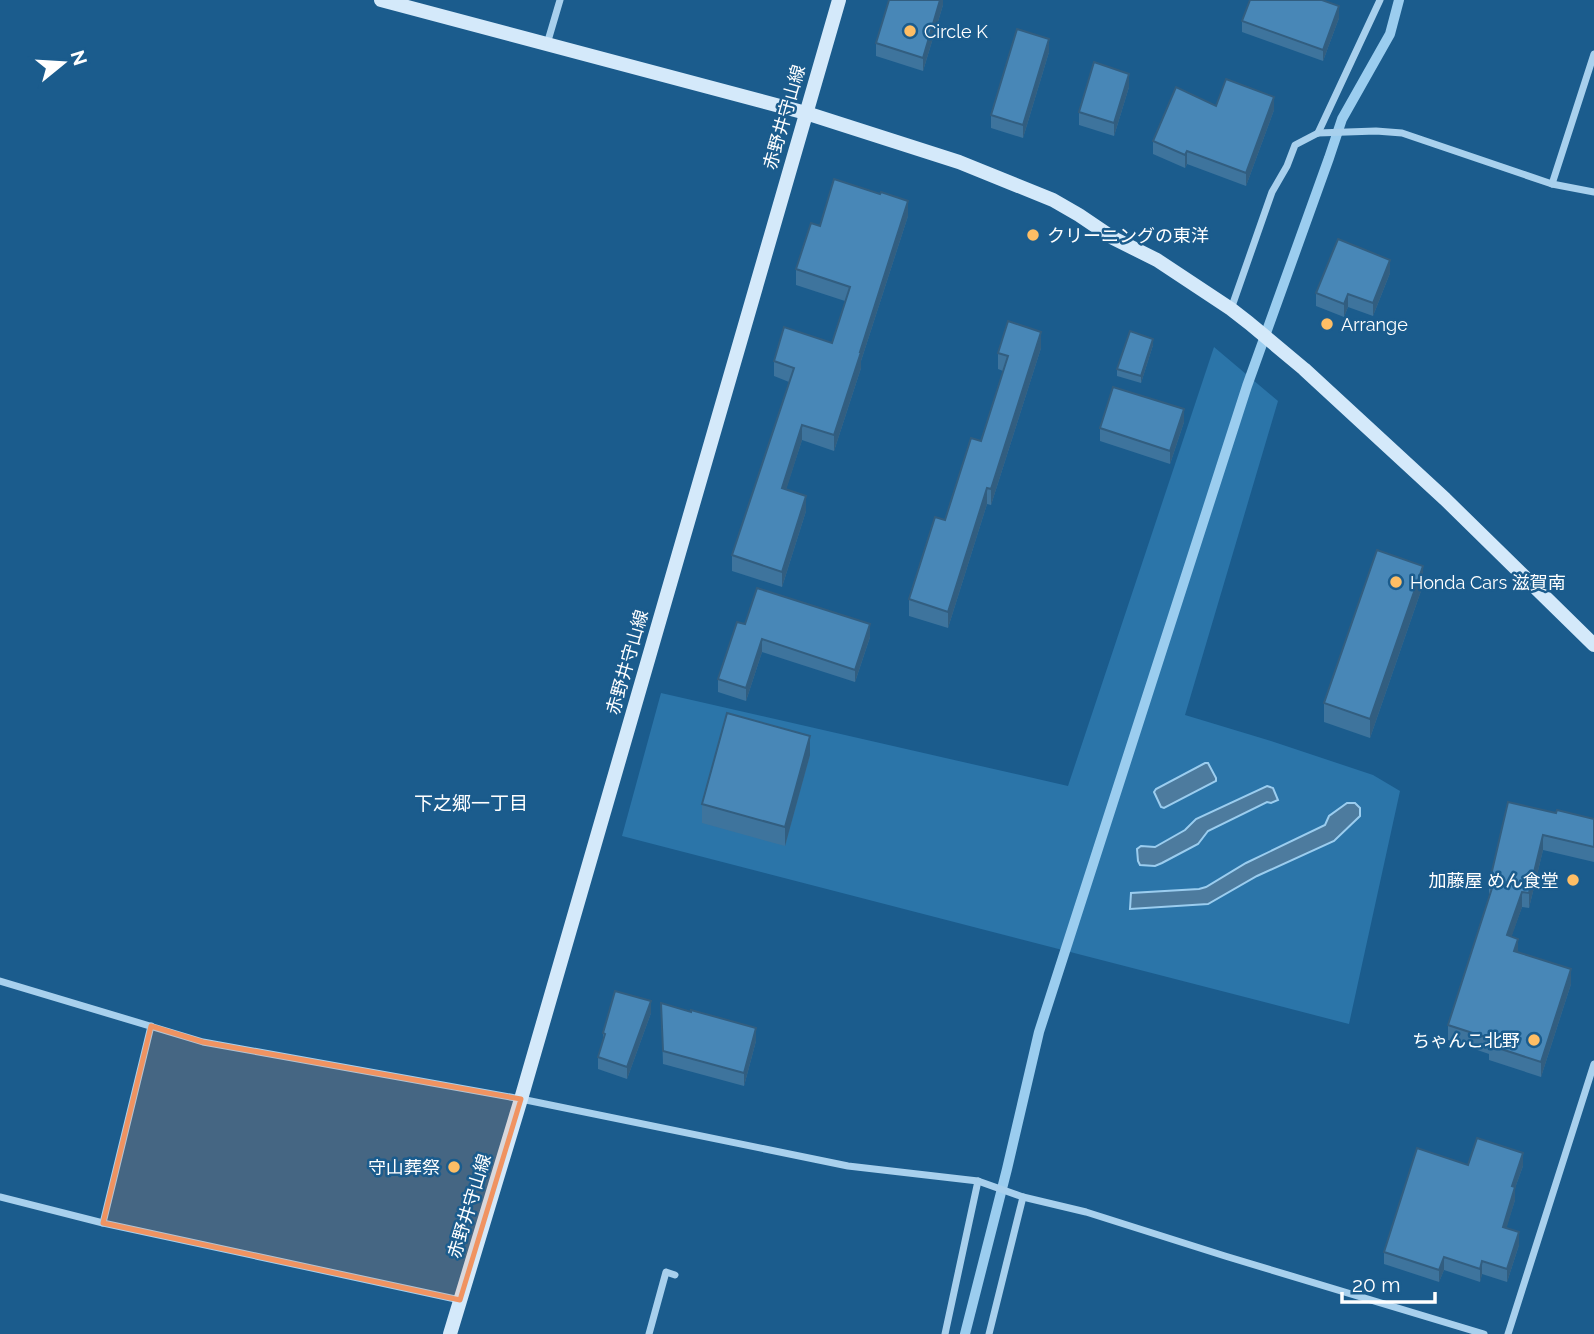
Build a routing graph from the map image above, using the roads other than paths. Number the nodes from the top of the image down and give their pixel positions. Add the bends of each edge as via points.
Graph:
1 (383, 0) edge
2 (560, 0) edge
3 (839, 0) edge
4 (1380, 0) edge
5 (547, 44) junction
6 (1594, 54) edge
7 (806, 113) junction
8 (1322, 133) junction
9 (1552, 184) junction
10 (1594, 192) edge
11 (1231, 309) junction
12 (1594, 645) edge
13 (0, 981) edge
14 (151, 1026) junction
15 (1594, 1064) edge
16 (1593, 1073) edge
17 (521, 1100) junction
18 (978, 1181) junction
19 (0, 1197) edge
20 (1023, 1197) junction
21 (103, 1223) junction
22 (675, 1275) dead end
23 (460, 1300) junction
24 (450, 1334) edge
25 (649, 1334) edge
26 (945, 1334) edge
27 (989, 1334) edge
28 (1484, 1334) edge
29 (1508, 1334) edge

1 - 5 street
2 - 5 street
3 - 7 street, 赤野井守山線
4 - 8 street
5 - 7 street
6 - 9 street
7 - 11 street via 959,162 1053,200
7 - 17 street, 赤野井守山線
8 - 9 street via 1402,133
8 - 11 street via 1295,145 1272,192
9 - 10 street
11 - 12 street via 1304,369 1435,490
13 - 14 street
14 - 17 street via 203,1042
14 - 21 street
15 - 16 street
16 - 29 street
17 - 18 street via 848,1166
17 - 23 street, 赤野井守山線
18 - 20 street
18 - 26 street
19 - 21 street
20 - 27 street
20 - 28 street via 1086,1212
21 - 23 street
22 - 25 street via 666,1272
23 - 24 street, 赤野井守山線

